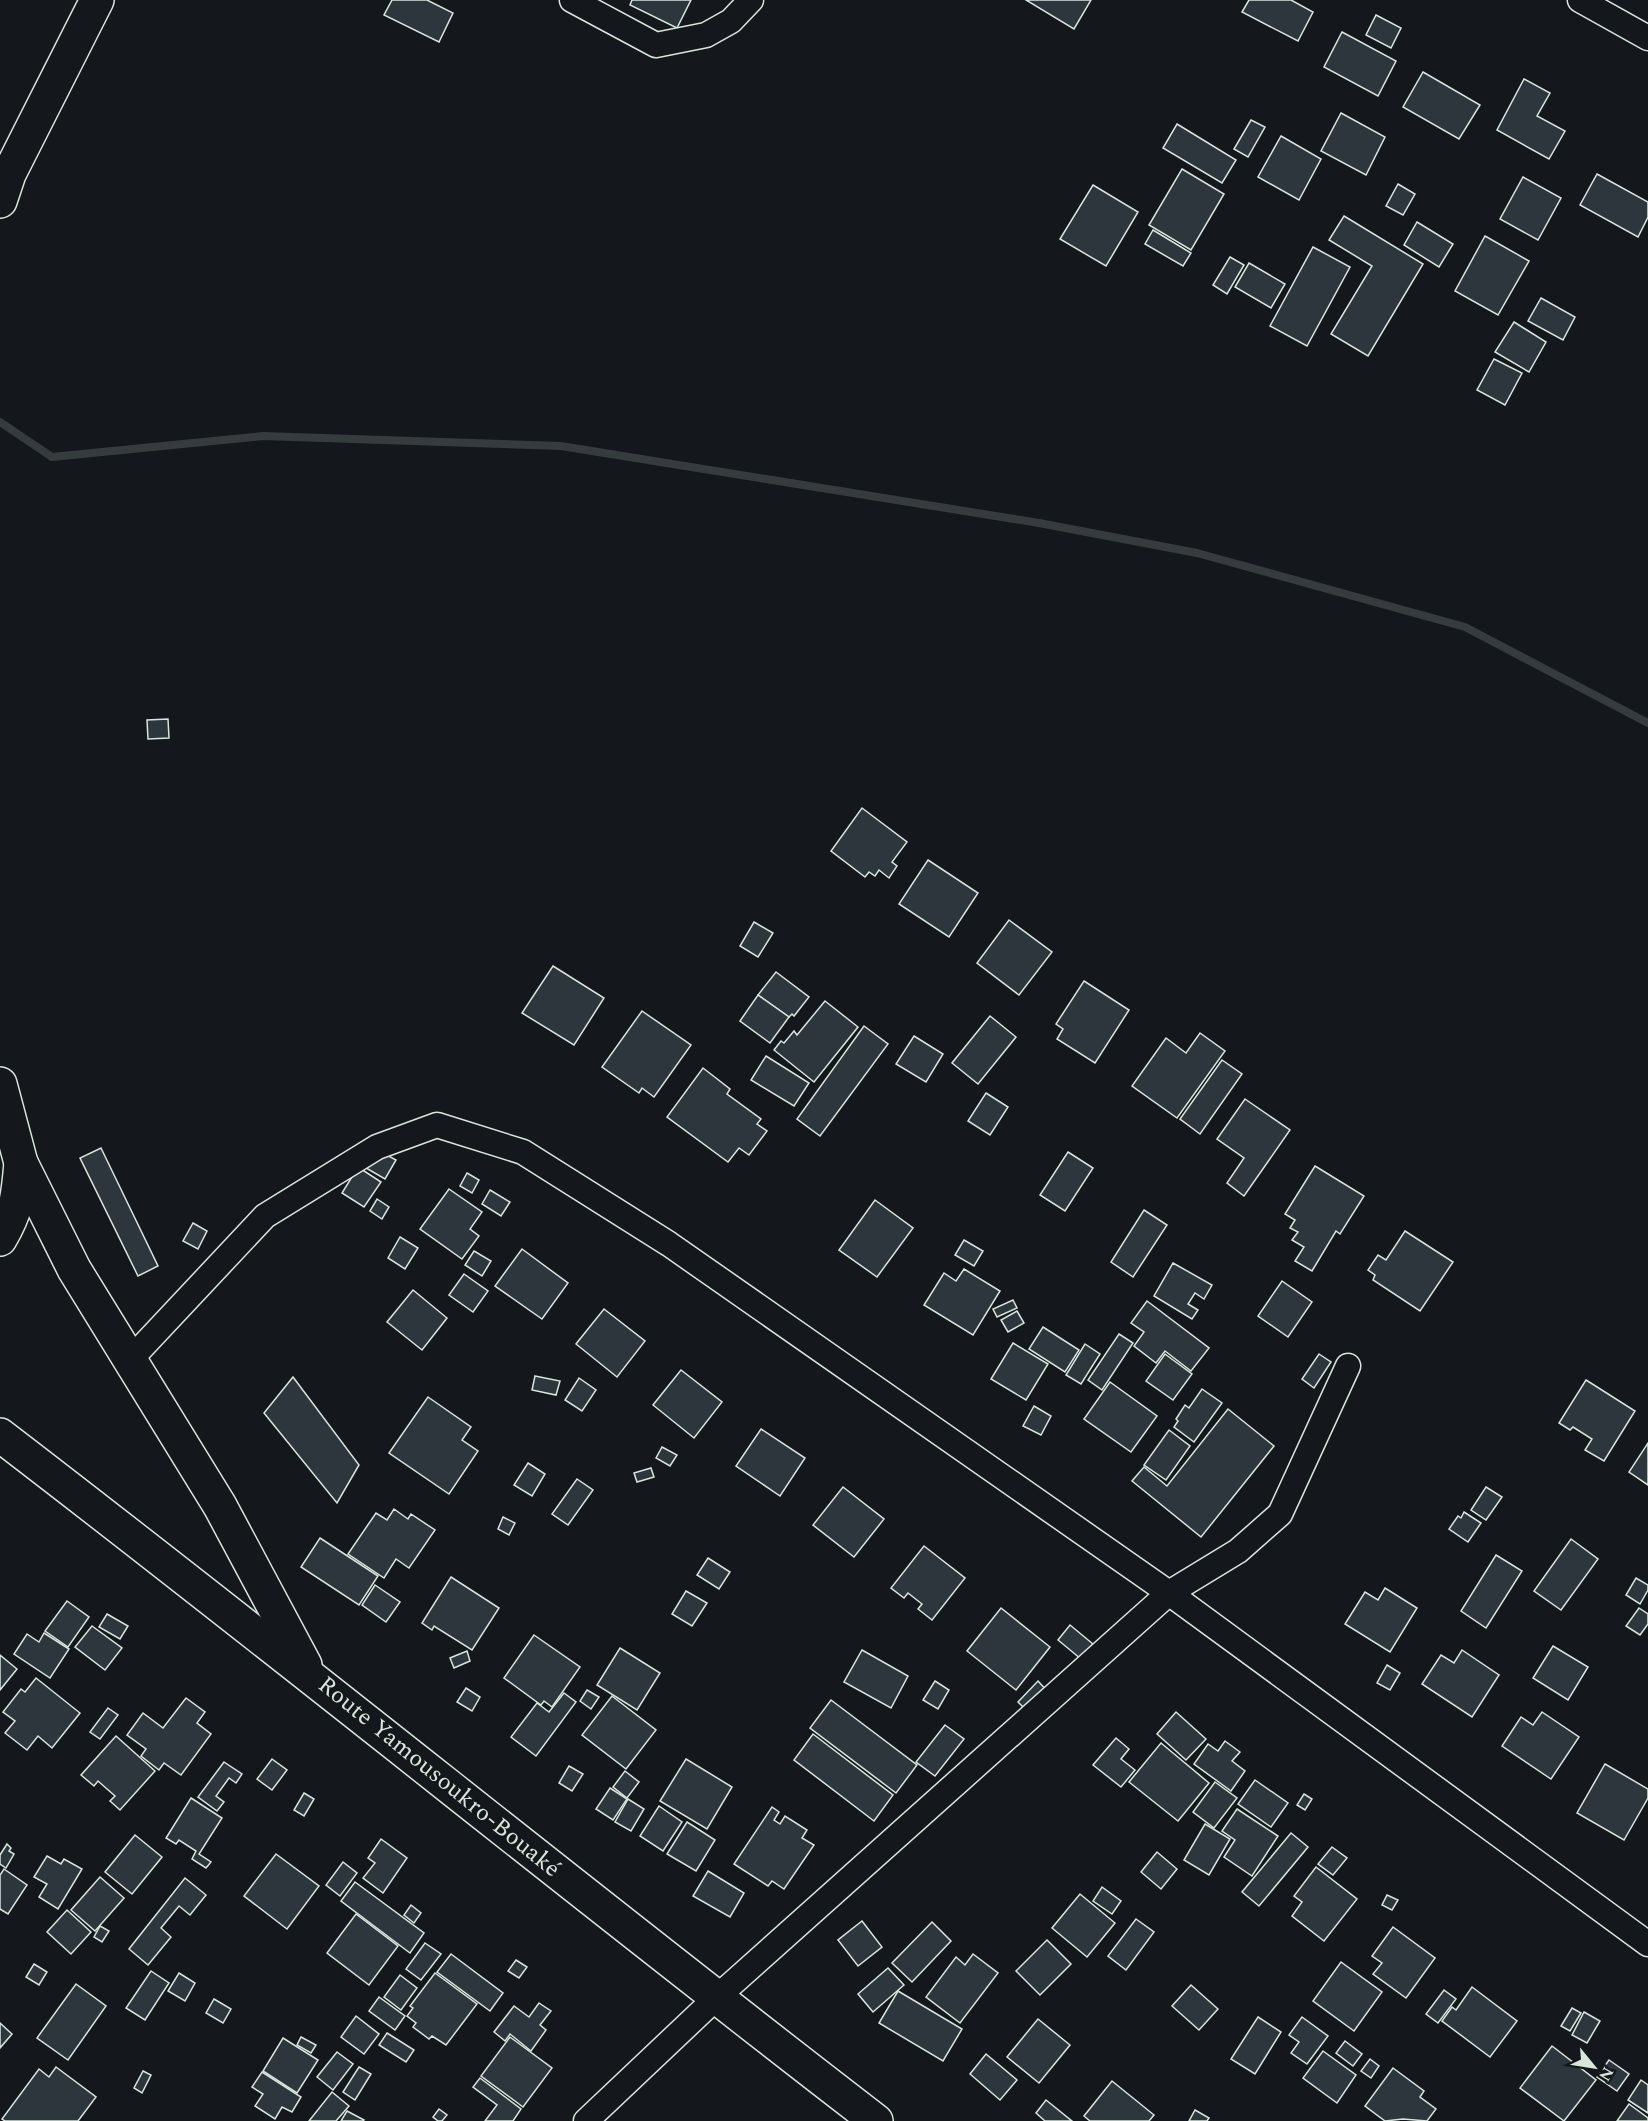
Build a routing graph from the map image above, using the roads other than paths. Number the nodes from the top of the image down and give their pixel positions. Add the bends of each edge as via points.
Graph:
1 (98, 0) edge
2 (572, 0) edge
3 (751, 0) edge
4 (1580, 0) edge
5 (1648, 38) edge
6 (0, 201) edge
7 (0, 1084) edge
8 (21, 1163) junction
9 (0, 1239) edge
10 (129, 1361) junction
11 (1348, 1366) dead end
12 (1, 1437) edge
13 (1169, 1593) junction
14 (310, 1675) junction
15 (1648, 1944) edge
16 (716, 1998) junction
17 (586, 2121) edge
18 (876, 2121) edge

1 - 6 highway via 9,174
2 - 3 street via 656,45 706,35 730,21
4 - 5 street
7 - 8 highway
8 - 9 highway via 18,1202
8 - 10 highway via 74,1269
10 - 13 street via 266,1216 377,1148 436,1125 523,1152 669,1244
10 - 14 highway via 220,1506
11 - 13 street via 1280,1514 1238,1551
12 - 14 highway, Route Yamousoukro-Bouaké
13 - 15 street
13 - 16 street
14 - 16 highway, Route Yamousoukro-Bouaké
16 - 17 street
16 - 18 highway, Route Yamousoukro-Bouaké

